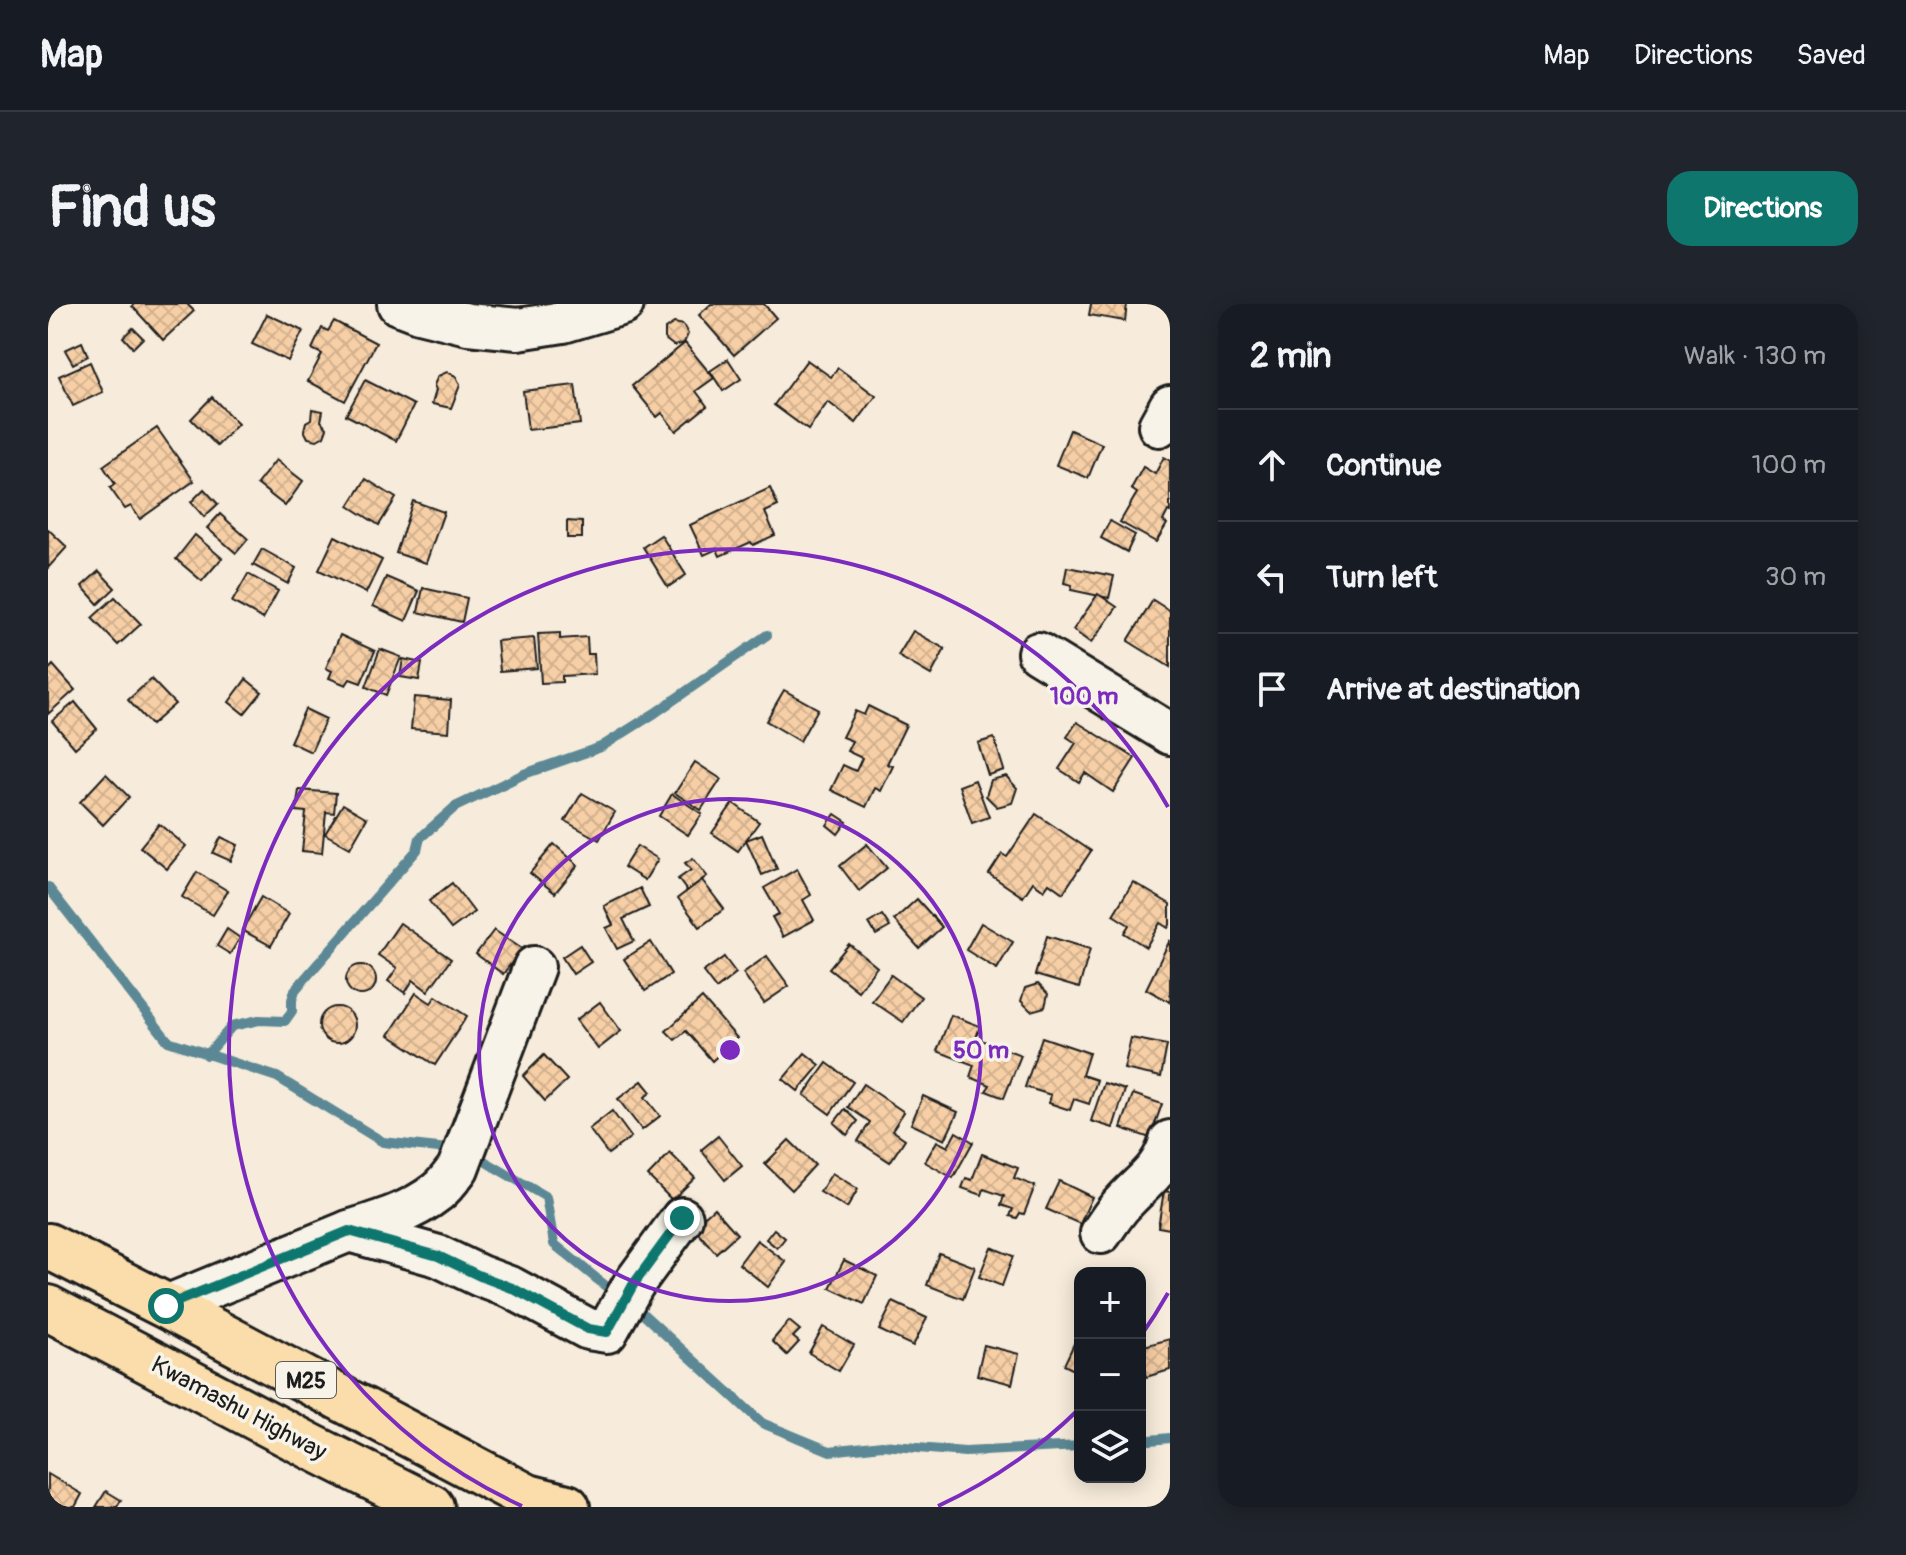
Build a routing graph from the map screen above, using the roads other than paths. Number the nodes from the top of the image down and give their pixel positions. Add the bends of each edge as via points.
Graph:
1 (398, 304) edge
2 (623, 304) edge
3 (1038, 653) dead end
4 (1170, 734) edge
5 (534, 967) dead end
6 (1170, 1141) edge
7 (682, 1218) dead end
8 (349, 1231) junction
9 (1101, 1233) dead end
10 (48, 1246) edge
11 (166, 1306) junction
12 (48, 1308) edge
13 (431, 1507) edge
14 (567, 1507) edge

1 - 2 street via 468,324 518,329
3 - 4 street
5 - 8 street via 458,1168 416,1207
6 - 9 street via 1161,1165
7 - 8 street via 633,1285 607,1332 588,1329 438,1256
8 - 11 street
10 - 11 main road, M25
11 - 14 main road, M25 via 528,1497
12 - 13 main road, Kwamashu Highway / M25

